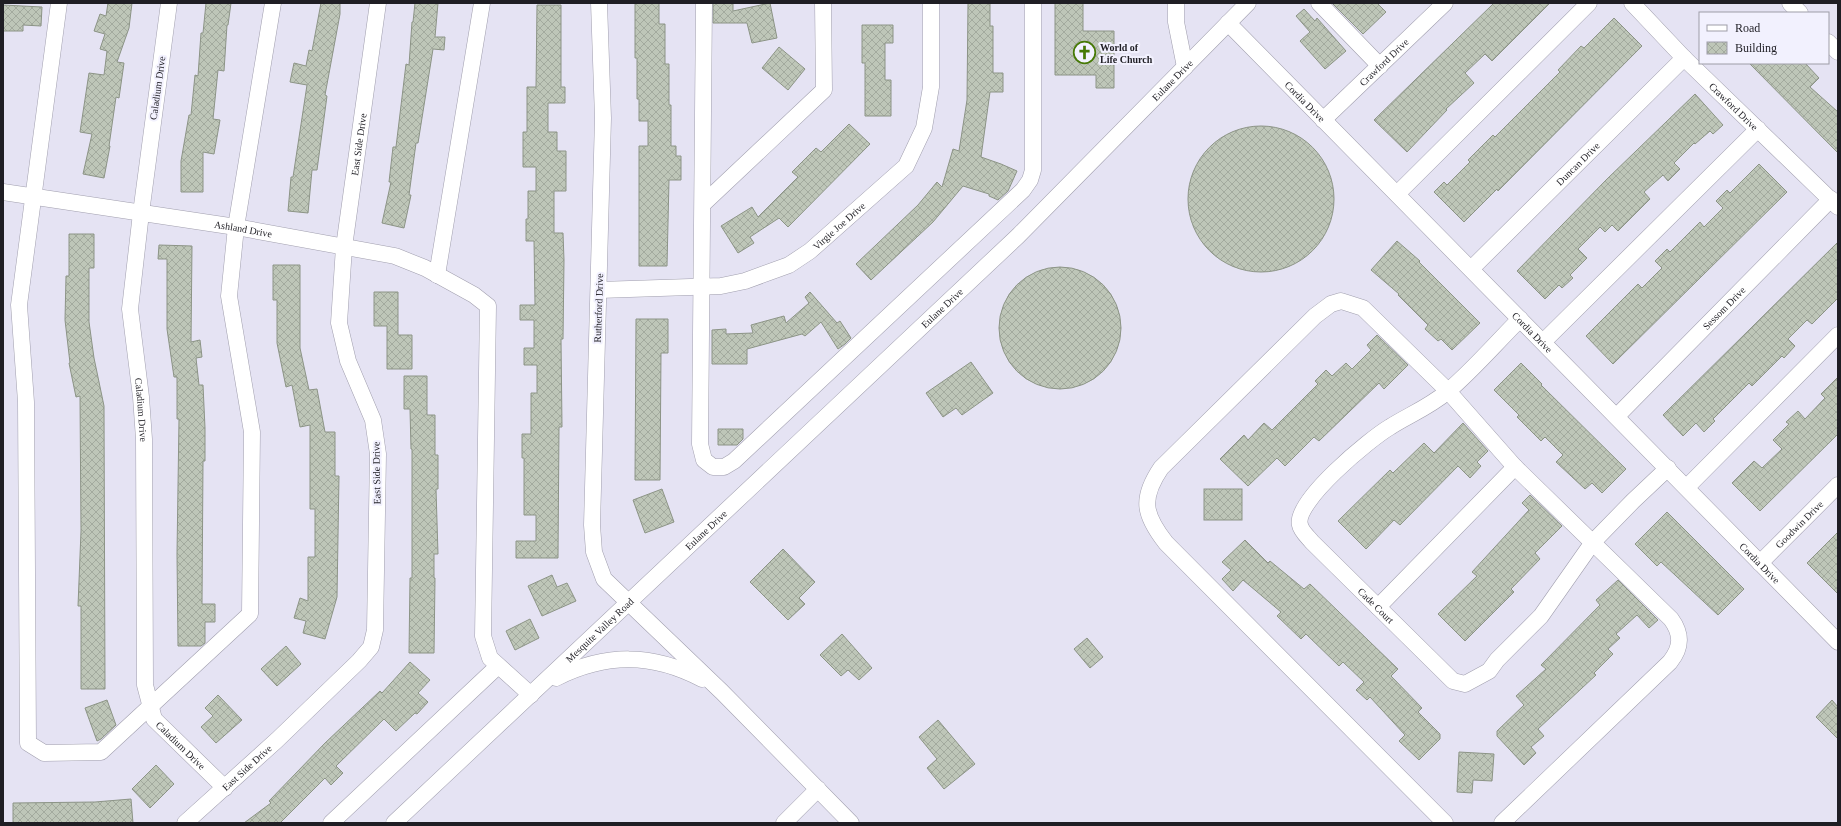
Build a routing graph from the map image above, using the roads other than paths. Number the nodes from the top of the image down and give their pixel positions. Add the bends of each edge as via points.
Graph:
1 (59, 3) edge
2 (169, 3) edge
3 (273, 3) edge
4 (378, 3) edge
5 (482, 3) edge
6 (599, 3) edge
7 (704, 3) edge
8 (823, 3) edge
9 (932, 3) edge
10 (1033, 3) edge
11 (1176, 3) edge
12 (1248, 3) edge
13 (1319, 3) edge
14 (1444, 3) edge
15 (1589, 3) edge
16 (1632, 3) edge
17 (1790, 3) edge
18 (1799, 12) edge
19 (1228, 23) junction
20 (1829, 43) edge
21 (1838, 52) edge
22 (1684, 58) junction
23 (1380, 66) junction
24 (1184, 67) junction
25 (1323, 120) junction
26 (1758, 130) junction
27 (3, 192) edge
28 (1397, 194) junction
29 (33, 197) junction
30 (1834, 203) edge
31 (703, 204) junction
32 (141, 213) junction
33 (236, 227) junction
34 (344, 247) junction
35 (1471, 269) junction
36 (437, 275) junction
37 (702, 287) junction
38 (599, 290) junction
39 (1520, 319) junction
40 (1838, 335) edge
41 (1543, 342) junction
42 (1448, 391) junction
43 (1617, 416) junction
44 (1515, 467) junction
45 (1668, 468) junction
46 (1838, 485) edge
47 (1687, 487) junction
48 (1593, 542) junction
49 (1760, 563) junction
50 (627, 603) junction
51 (1378, 607) junction
52 (1836, 637) edge
53 (498, 666) junction
54 (716, 687) junction
55 (536, 690) junction
56 (150, 705) junction
57 (225, 788) junction
58 (818, 789) junction
59 (185, 823) edge
60 (331, 823) edge
61 (394, 823) edge
62 (784, 823) edge
63 (851, 823) edge
64 (1445, 823) edge
65 (1502, 823) edge

1 - 29 street
2 - 32 street, Caladium Drive
3 - 33 street
4 - 34 street, East Side Drive
5 - 36 street
6 - 38 street, Rutherford Drive via 603,118
7 - 31 street
8 - 31 street via 824,90
9 - 37 street, Virgie Joe Drive via 931,87 924,128 906,166 810,251 789,265 745,281
10 - 37 street via 1033,170 1030,180 1018,195 734,461 724,467 713,467 704,460 700,444
11 - 24 street via 1176,22
12 - 19 street, Eulane Drive
13 - 23 street
14 - 23 street, Crawford Drive
15 - 28 street
16 - 22 street, Crawford Drive
17 - 18 street
19 - 24 street, Eulane Drive
19 - 25 street, Cordia Drive
20 - 21 street
22 - 26 street, Crawford Drive
22 - 35 street, Duncan Drive
23 - 25 street, Crawford Drive
24 - 50 street, Eulane Drive via 1018,236
25 - 28 street, Cordia Drive
26 - 30 street, Crawford Drive
26 - 41 street
27 - 29 street, Ashland Drive
28 - 35 street, Cordia Drive
29 - 32 street, Ashland Drive
29 - 56 street via 19,305 26,402 28,743 44,753 101,752
30 - 43 street, Sessom Drive
31 - 37 street
32 - 33 street, Ashland Drive
32 - 56 street, Caladium Drive via 130,310 144,439 145,685
33 - 34 street, Ashland Drive
33 - 56 street via 229,296 252,432 250,614
34 - 36 street, Ashland Drive via 395,256
34 - 57 street, East Side Drive via 339,323 348,361 373,420 378,454 375,630 371,647 359,661
35 - 39 street, Cordia Drive
36 - 53 street, Ashland Drive via 474,295 488,306 483,636 490,658
37 - 38 street, Virgie Joe Drive
38 - 50 street, Rutherford Drive via 592,525 594,552 604,579
39 - 41 street, Cordia Drive
39 - 42 street, Cade Court
40 - 47 street
41 - 43 street, Cordia Drive
42 - 44 street
42 - 51 street, Cade Court via 1429,406 1390,426 1369,442 1320,486 1300,516 1300,525 1312,542
42 - 64 street via 1363,308 1341,301 1331,304 1315,316 1161,468 1148,490 1148,516 1166,543
43 - 45 street, Cordia Drive
44 - 48 street
44 - 51 street
45 - 47 street, Cordia Drive
45 - 48 street, Cade Court
46 - 49 street, Goodwin Drive
47 - 49 street, Cordia Drive
48 - 51 street, Cade Court via 1541,616 1488,671 1465,684 1453,681
48 - 65 street via 1671,619 1680,634 1680,643 1676,655 1670,662
49 - 52 street, Cordia Drive
50 - 54 street, Mesquite Valley Road
50 - 55 street, Mesquite Valley Road
53 - 55 street
53 - 60 street
54 - 55 street via 678,668 655,662 606,660 577,668
54 - 58 street, Mesquite Valley Road
55 - 61 street, Mesquite Valley Road
56 - 57 street, Caladium Drive via 154,718
57 - 59 street, East Side Drive
58 - 62 street
58 - 63 street, Mesquite Valley Road

